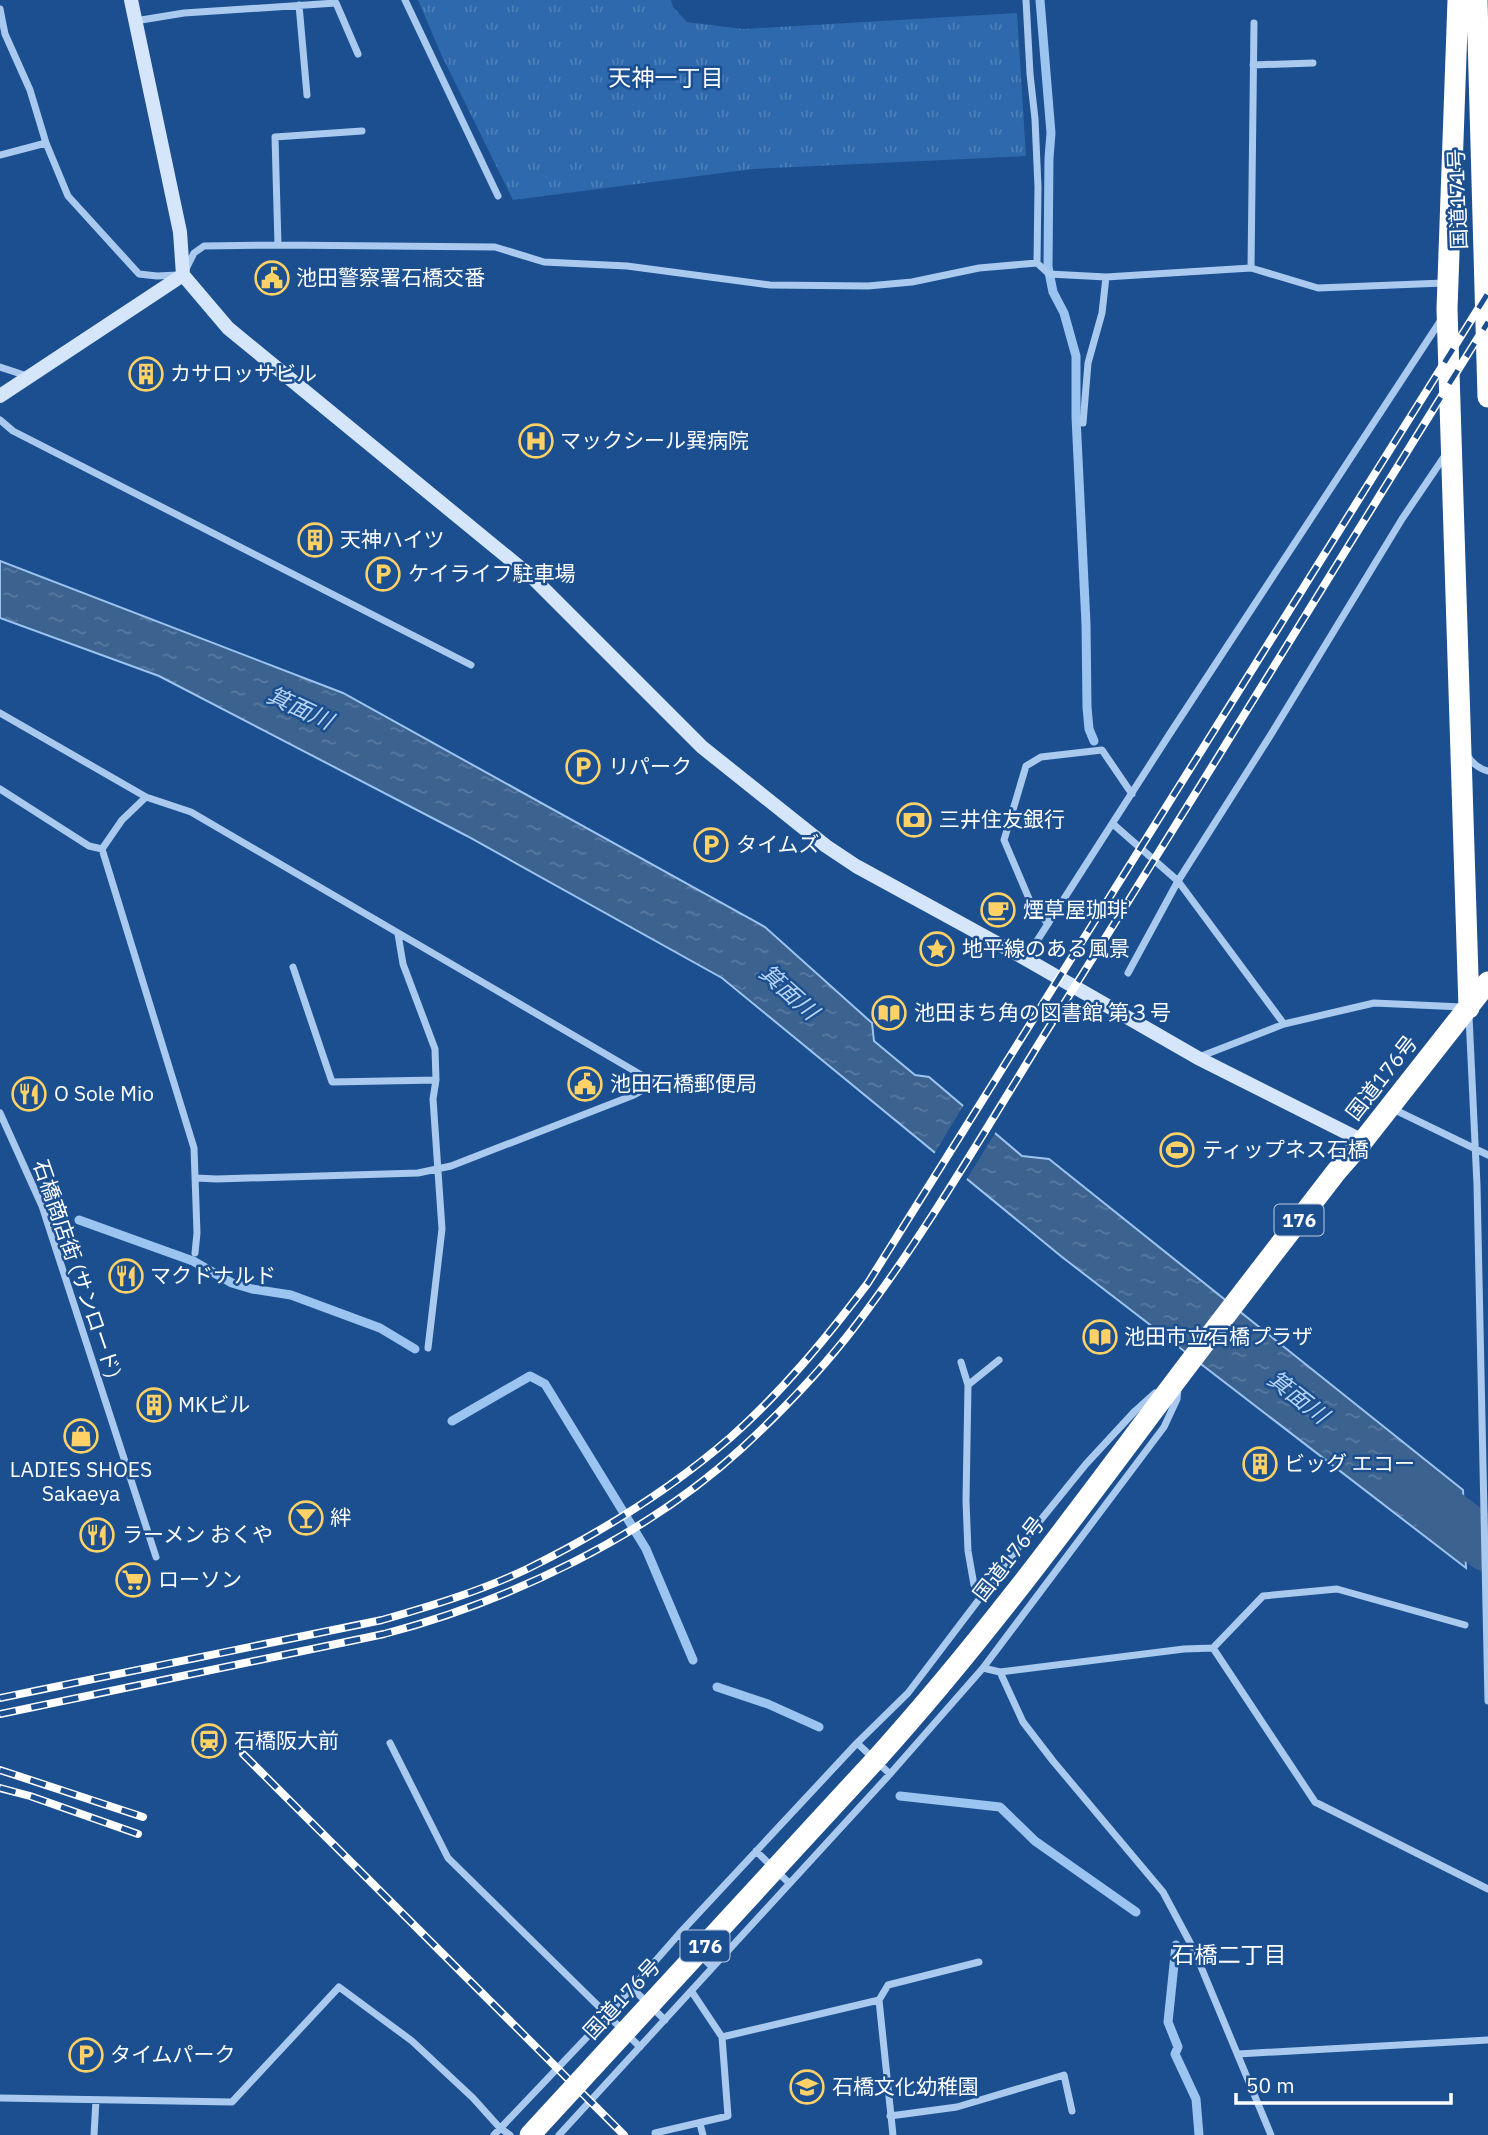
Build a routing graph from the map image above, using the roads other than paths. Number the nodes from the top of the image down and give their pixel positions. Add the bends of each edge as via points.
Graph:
1 (131, 0) edge
2 (405, 0) edge
3 (1026, 0) edge
4 (1458, 0) edge
5 (1477, 0) edge
6 (299, 5) junction
7 (0, 9) edge
8 (134, 21) junction
9 (1254, 23) dead end
10 (358, 54) dead end
11 (1313, 63) dead end
12 (1254, 65) junction
13 (307, 95) dead end
14 (362, 131) dead end
15 (46, 143) junction
16 (0, 155) edge
17 (498, 196) dead end
18 (278, 245) junction
19 (1037, 263) junction
20 (1251, 268) junction
21 (183, 275) junction
22 (1106, 278) junction
23 (1448, 283) junction
24 (1447, 309) junction
25 (0, 367) edge
26 (27, 376) junction
27 (0, 396) edge
28 (1488, 397) edge
29 (0, 420) edge
30 (1083, 423) dead end
31 (1450, 448) junction
32 (471, 665) dead end
33 (0, 713) edge
34 (1461, 744) junction
35 (1488, 771) edge
36 (0, 789) edge
37 (1132, 794) junction
38 (146, 797) junction
39 (1113, 824) junction
40 (102, 849) junction
41 (1178, 881) junction
42 (1048, 924) junction
43 (398, 934) junction
44 (1026, 959) junction
45 (293, 967) dead end
46 (1128, 974) dead end
47 (1488, 982) edge
48 (1469, 1008) junction
49 (1284, 1024) junction
50 (1198, 1058) junction
51 (436, 1080) junction
52 (1390, 1107) junction
53 (0, 1113) edge
54 (1363, 1141) junction
55 (1475, 1149) junction
56 (1488, 1155) edge
57 (437, 1169) junction
58 (196, 1178) junction
59 (195, 1253) dead end
60 (428, 1348) dead end
61 (999, 1360) dead end
62 (961, 1362) dead end
63 (1184, 1369) junction
64 (968, 1385) junction
65 (156, 1557) dead end
66 (982, 1594) junction
67 (1465, 1625) dead end
68 (1213, 1648) junction
69 (984, 1668) junction
70 (1000, 1672) junction
71 (1488, 1701) edge
72 (390, 1743) dead end
73 (857, 1743) junction
74 (890, 1774) junction
75 (756, 1851) junction
76 (789, 1883) junction
77 (1488, 1889) edge
78 (679, 1934) junction
79 (979, 1962) dead end
80 (712, 1967) junction
81 (632, 1988) junction
82 (692, 1992) junction
83 (879, 2000) junction
84 (608, 2015) junction
85 (665, 2020) junction
86 (722, 2037) junction
87 (1488, 2040) edge
88 (640, 2047) junction
89 (1238, 2054) junction
90 (0, 2098) edge
91 (96, 2100) junction
92 (1072, 2111) dead end
93 (890, 2116) junction
94 (700, 2124) junction
95 (500, 2128) junction
96 (655, 2133) dead end
97 (94, 2135) edge
98 (494, 2135) edge
99 (510, 2135) edge
100 (530, 2135) edge
101 (559, 2135) edge
102 (703, 2135) edge
103 (893, 2135) edge
104 (1271, 2135) edge

1 - 8 street
2 - 17 street
3 - 19 street via 1038,187
4 - 23 highway
5 - 28 highway, 国道171号
6 - 8 street
6 - 10 street via 336,3
6 - 13 street
7 - 15 street
8 - 21 street via 180,232
9 - 12 street
11 - 12 street
12 - 20 street
14 - 18 street via 275,136
15 - 16 street
15 - 21 street via 68,196 139,274
18 - 19 street via 495,247 544,262 628,266 770,285 869,286
18 - 21 street via 204,246 194,253
19 - 22 street via 1049,274
20 - 22 street
20 - 23 street via 1318,288
21 - 26 street
21 - 44 street via 228,328 534,579 702,747 856,866
22 - 30 street via 1088,363
23 - 24 highway
24 - 31 highway
24 - 37 street
25 - 26 street
26 - 27 street
29 - 32 street via 13,432
31 - 34 highway
31 - 41 street
33 - 38 street
34 - 35 street via 1470,760
34 - 48 highway
36 - 40 street via 89,846
37 - 39 street
37 - 42 street via 1102,750 1041,757 1026,765 1004,840 1030,901
38 - 40 street
38 - 43 street via 191,812
39 - 41 street
39 - 42 street
40 - 58 street via 194,1148
41 - 46 street
41 - 49 street
42 - 44 street
43 - 51 street via 402,964 435,1049
43 - 57 street via 655,1083
44 - 50 street
45 - 51 street via 332,1082
47 - 48 highway, 国道176号 / 176
48 - 49 street via 1374,1003
48 - 52 highway, 国道176号 / 176
48 - 55 street
49 - 50 street
50 - 54 street
51 - 57 street
52 - 54 highway, 国道176号 / 176
52 - 55 street
53 - 65 street, 石橋商店街 (サンロード) via 42,1206
54 - 63 highway, 国道176号 / 176
55 - 56 street
55 - 71 street
57 - 58 street via 404,1174
57 - 60 street via 442,1229
58 - 59 street
61 - 64 street
62 - 64 street
63 - 66 street via 1135,1411 1086,1464
63 - 69 street via 1164,1427
63 - 100 highway, 国道176号 / 176, bridge via 922,1708
64 - 66 street via 968,1551 974,1585
66 - 73 street via 908,1693
67 - 68 street via 1337,1589 1263,1596
68 - 70 street
68 - 77 street via 1315,1802
69 - 70 street
69 - 74 street
70 - 89 street via 1023,1722 1163,1892 1194,1950
72 - 84 street via 449,1858
73 - 74 street
73 - 75 street
74 - 76 street
75 - 76 street
75 - 78 street
76 - 80 street
78 - 80 street
78 - 81 street
79 - 83 street via 888,1985
80 - 82 street
81 - 84 street
81 - 85 street
82 - 85 street
82 - 86 street
83 - 86 street
83 - 93 street
84 - 88 street
84 - 95 street
85 - 88 street
86 - 94 street via 728,2116
87 - 89 street
88 - 101 street
89 - 104 street
90 - 91 street
91 - 95 street via 232,2102 339,1987 412,2041
91 - 97 street
92 - 93 street via 1064,2075 957,2107
93 - 103 street
94 - 96 street
94 - 102 street
95 - 98 street
95 - 99 street

